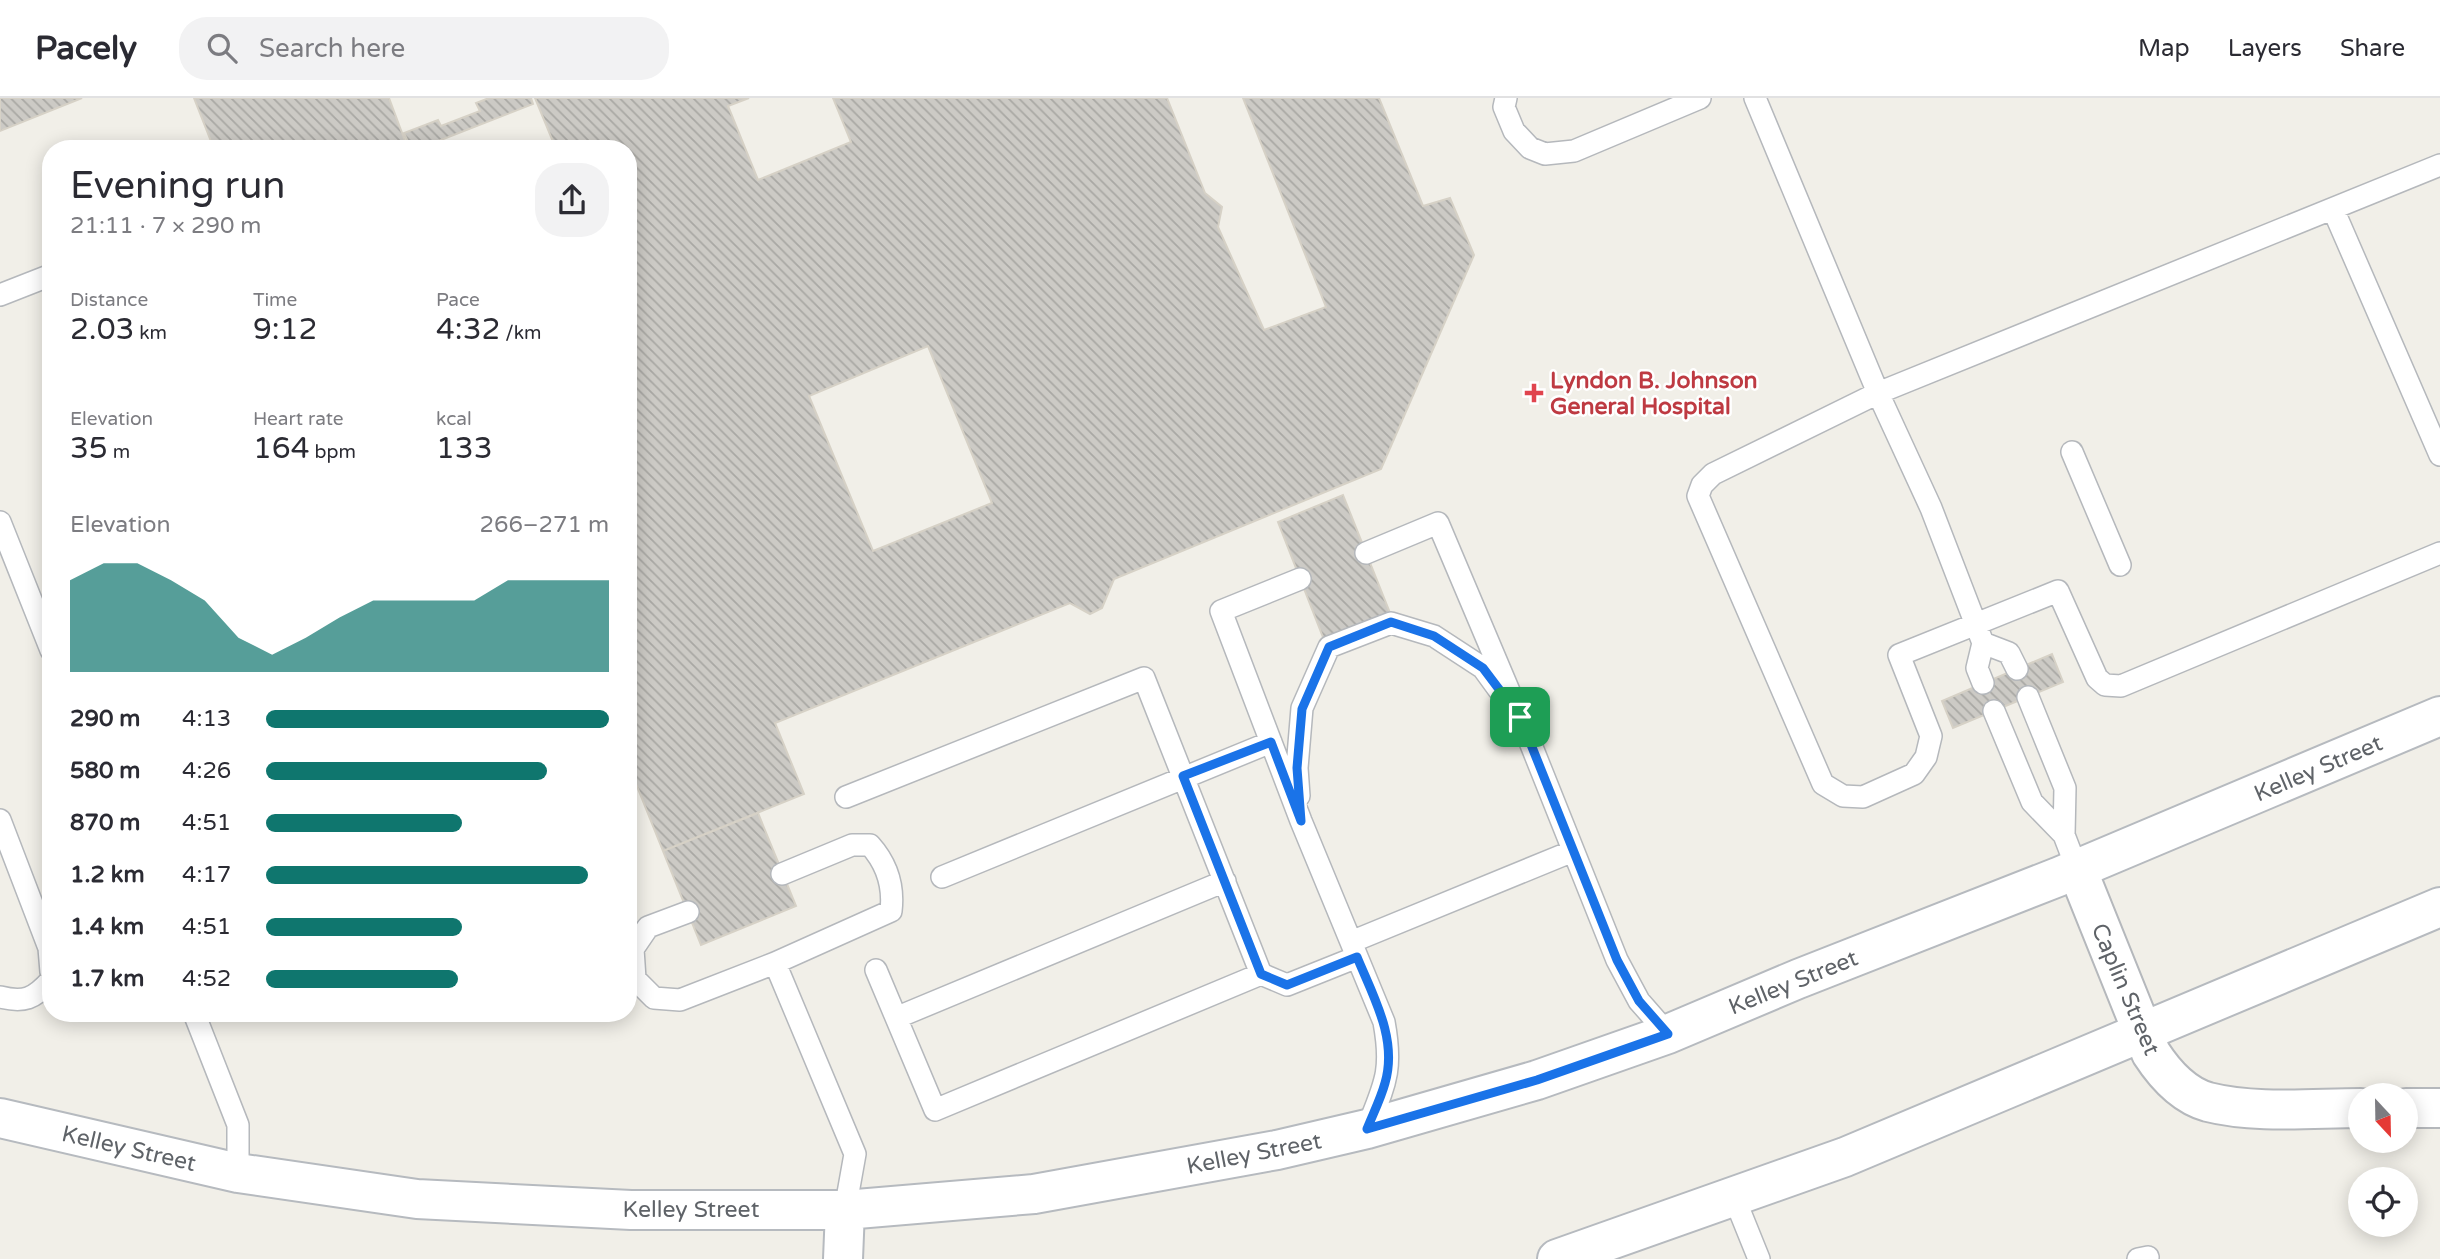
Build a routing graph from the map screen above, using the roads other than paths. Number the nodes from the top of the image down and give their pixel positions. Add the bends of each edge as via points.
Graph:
1 (1700, 98) edge
2 (1755, 98) edge
3 (1504, 101) edge
4 (2440, 165) edge
5 (2333, 209) junction
6 (42, 279) edge
7 (0, 295) edge
8 (1878, 393) junction
9 (2072, 453) dead end
10 (2440, 455) edge
11 (0, 522) edge
12 (1366, 553) dead end
13 (2440, 553) edge
14 (2120, 565) dead end
15 (1300, 579) dead end
16 (42, 618) edge
17 (1980, 634) junction
18 (2017, 669) dead end
19 (1983, 683) dead end
20 (2028, 697) dead end
21 (1994, 711) dead end
22 (2440, 716) edge
23 (1520, 717) junction
24 (1271, 742) junction
25 (1183, 776) junction
26 (846, 797) dead end
27 (0, 820) edge
28 (1301, 821) junction
29 (1573, 850) junction
30 (2070, 852) junction
31 (782, 874) dead end
32 (942, 877) dead end
33 (1225, 881) junction
34 (2440, 907) edge
35 (688, 912) dead end
36 (42, 930) edge
37 (637, 943) edge
38 (1354, 950) junction
39 (775, 963) junction
40 (876, 970) dead end
41 (1261, 974) junction
42 (637, 981) edge
43 (42, 991) edge
44 (0, 997) edge
45 (898, 1017) junction
46 (198, 1022) edge
47 (2142, 1033) junction
48 (1668, 1034) junction
49 (2348, 1108) edge
50 (2418, 1108) edge
51 (2440, 1108) edge
52 (0, 1118) edge
53 (1367, 1129) junction
54 (238, 1173) junction
55 (1734, 1197) junction
56 (845, 1210) junction
57 (843, 1259) edge
58 (1557, 1259) edge
59 (1759, 1259) edge

1 - 3 lane via 1574,151 1545,154 1530,148 1514,131
2 - 8 lane
4 - 5 lane
5 - 8 lane
5 - 10 lane
6 - 7 lane
8 - 17 lane via 1931,508
8 - 17 lane via 1713,474 1698,496 1823,784 1843,796 1863,797 1914,774 1926,757 1931,736 1899,655
9 - 14 lane
11 - 16 lane
12 - 23 lane via 1438,523
13 - 17 lane via 2121,686 2105,685 2096,678 2058,591
15 - 24 lane via 1222,611
17 - 18 lane via 2009,653
17 - 19 lane via 1976,668
20 - 30 lane via 2065,788
21 - 30 lane via 2032,802
22 - 30 main road, Kelley Street
23 - 28 lane via 1483,668 1434,636 1391,622 1329,647 1302,709 1297,768
23 - 29 lane
24 - 25 lane
24 - 28 lane
25 - 26 lane via 1144,678
25 - 32 lane
25 - 33 lane
27 - 36 lane
28 - 38 lane
29 - 38 lane
29 - 48 lane via 1617,960 1639,1001
30 - 47 main road, Caplin Street
30 - 48 main road, Kelley Street via 1798,979
31 - 39 lane via 852,845 870,845 891,879 893,897 891,911
33 - 41 lane
33 - 45 lane
34 - 47 main road
35 - 37 lane via 648,927
38 - 41 lane via 1287,985
38 - 53 lane via 1384,1022 1389,1051 1386,1081
39 - 42 lane via 680,1000 654,998
39 - 56 lane via 855,1154
40 - 45 lane
41 - 45 lane via 935,1110
43 - 44 lane via 18,1002
46 - 54 lane via 238,1125
47 - 49 main road, Caplin Street via 2163,1071 2179,1087 2206,1101 2269,1109
47 - 55 main road via 1845,1157
48 - 53 main road, Kelley Street via 1537,1080
50 - 51 main road
52 - 54 main road, Kelley Street
53 - 56 main road, Kelley Street via 1034,1194
54 - 56 main road, Kelley Street via 417,1199 631,1210
55 - 58 main road
55 - 59 lane
56 - 57 main road

